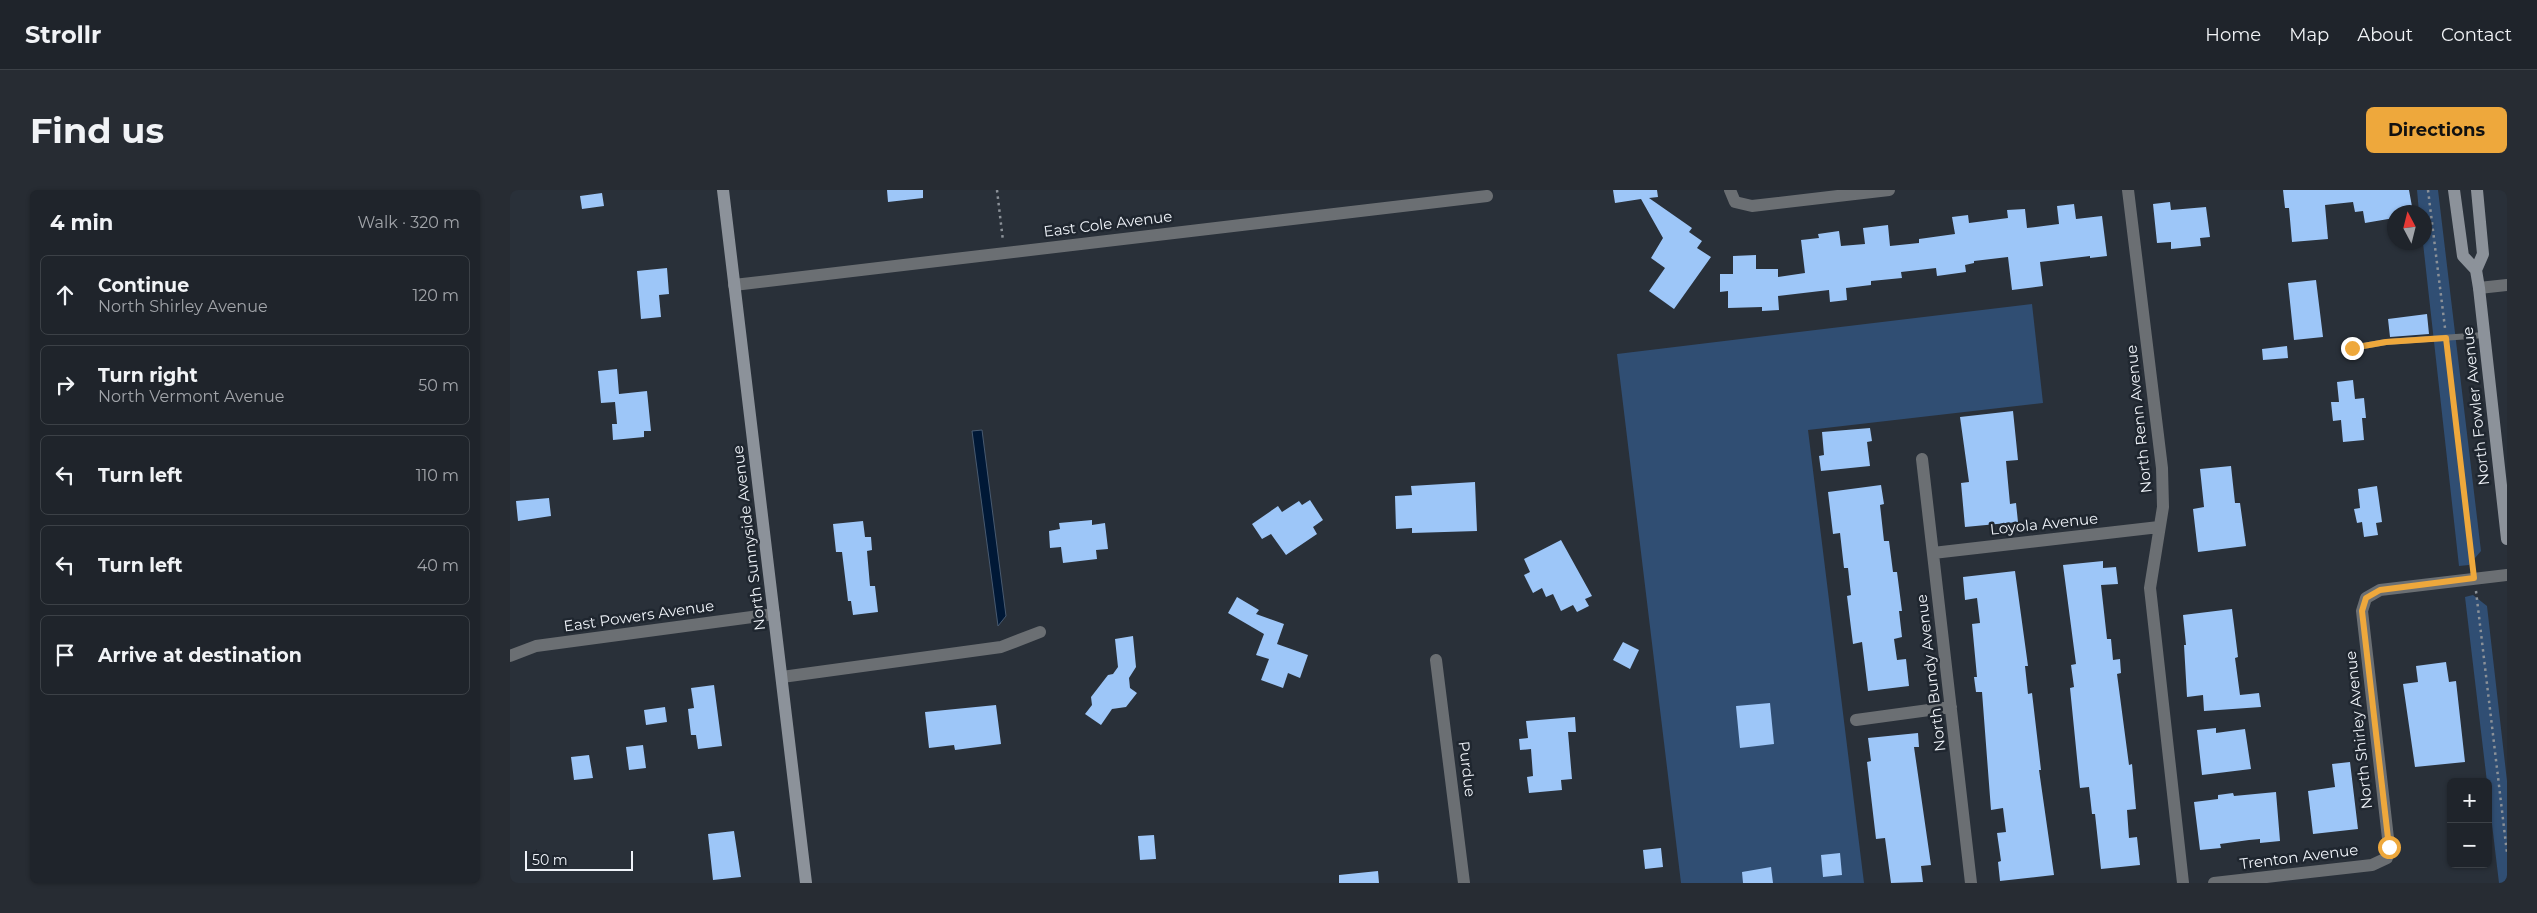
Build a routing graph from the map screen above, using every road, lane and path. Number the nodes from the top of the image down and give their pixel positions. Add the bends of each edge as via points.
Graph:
1 (723, 190) edge
2 (997, 190) edge
3 (1889, 190) edge
4 (2128, 190) edge
5 (2428, 190) edge
6 (2454, 190) edge
7 (2477, 190) edge
8 (1487, 196) dead end
9 (1732, 196) edge
10 (1005, 253) junction
11 (2476, 270) junction
12 (734, 285) junction
13 (2507, 285) edge
14 (2478, 288) junction
15 (2484, 336) junction
16 (2446, 338) junction
17 (2352, 348) dead end
18 (1922, 460) dead end
19 (2159, 527) junction
20 (2507, 539) edge
21 (1933, 553) junction
22 (2507, 574) edge
23 (2474, 578) junction
24 (774, 614) junction
25 (1040, 632) dead end
26 (510, 656) edge
27 (1436, 660) dead end
28 (782, 677) junction
29 (1951, 707) junction
30 (1856, 720) dead end
31 (2507, 853) edge
32 (2387, 858) joint
33 (806, 883) edge
34 (1464, 883) edge
35 (1971, 883) edge
36 (2183, 883) edge
37 (2214, 883) edge

1 - 12 main road, North Sunnyside Avenue
2 - 10 path
3 - 9 street via 1752,206
4 - 19 street, North Renn Avenue via 2162,468 2163,507
5 - 16 path
6 - 11 main road, North Fowler Avenue via 2463,256
7 - 11 main road, North Fowler Avenue via 2483,254
8 - 10 street, East Cole Avenue
10 - 12 street, East Cole Avenue
11 - 14 main road, North Fowler Avenue
12 - 24 main road, North Sunnyside Avenue
13 - 14 street
14 - 15 main road, North Fowler Avenue
15 - 16 lane
15 - 20 main road, North Fowler Avenue
16 - 17 lane
16 - 23 path
18 - 21 street, North Bundy Avenue
19 - 21 street, Loyola Avenue
19 - 36 street, North Renn Avenue via 2150,588 2152,621
21 - 29 street, North Bundy Avenue
22 - 23 street
23 - 31 path
23 - 32 street, North Shirley Avenue via 2380,590 2366,598 2362,611 2389,847
24 - 26 street, East Powers Avenue via 536,646
24 - 28 main road, North Sunnyside Avenue
25 - 28 street via 1001,647
27 - 34 street, Purdue
28 - 33 main road, North Sunnyside Avenue
29 - 30 street
29 - 35 street, North Bundy Avenue
32 - 37 street, Trenton Avenue via 2372,865

